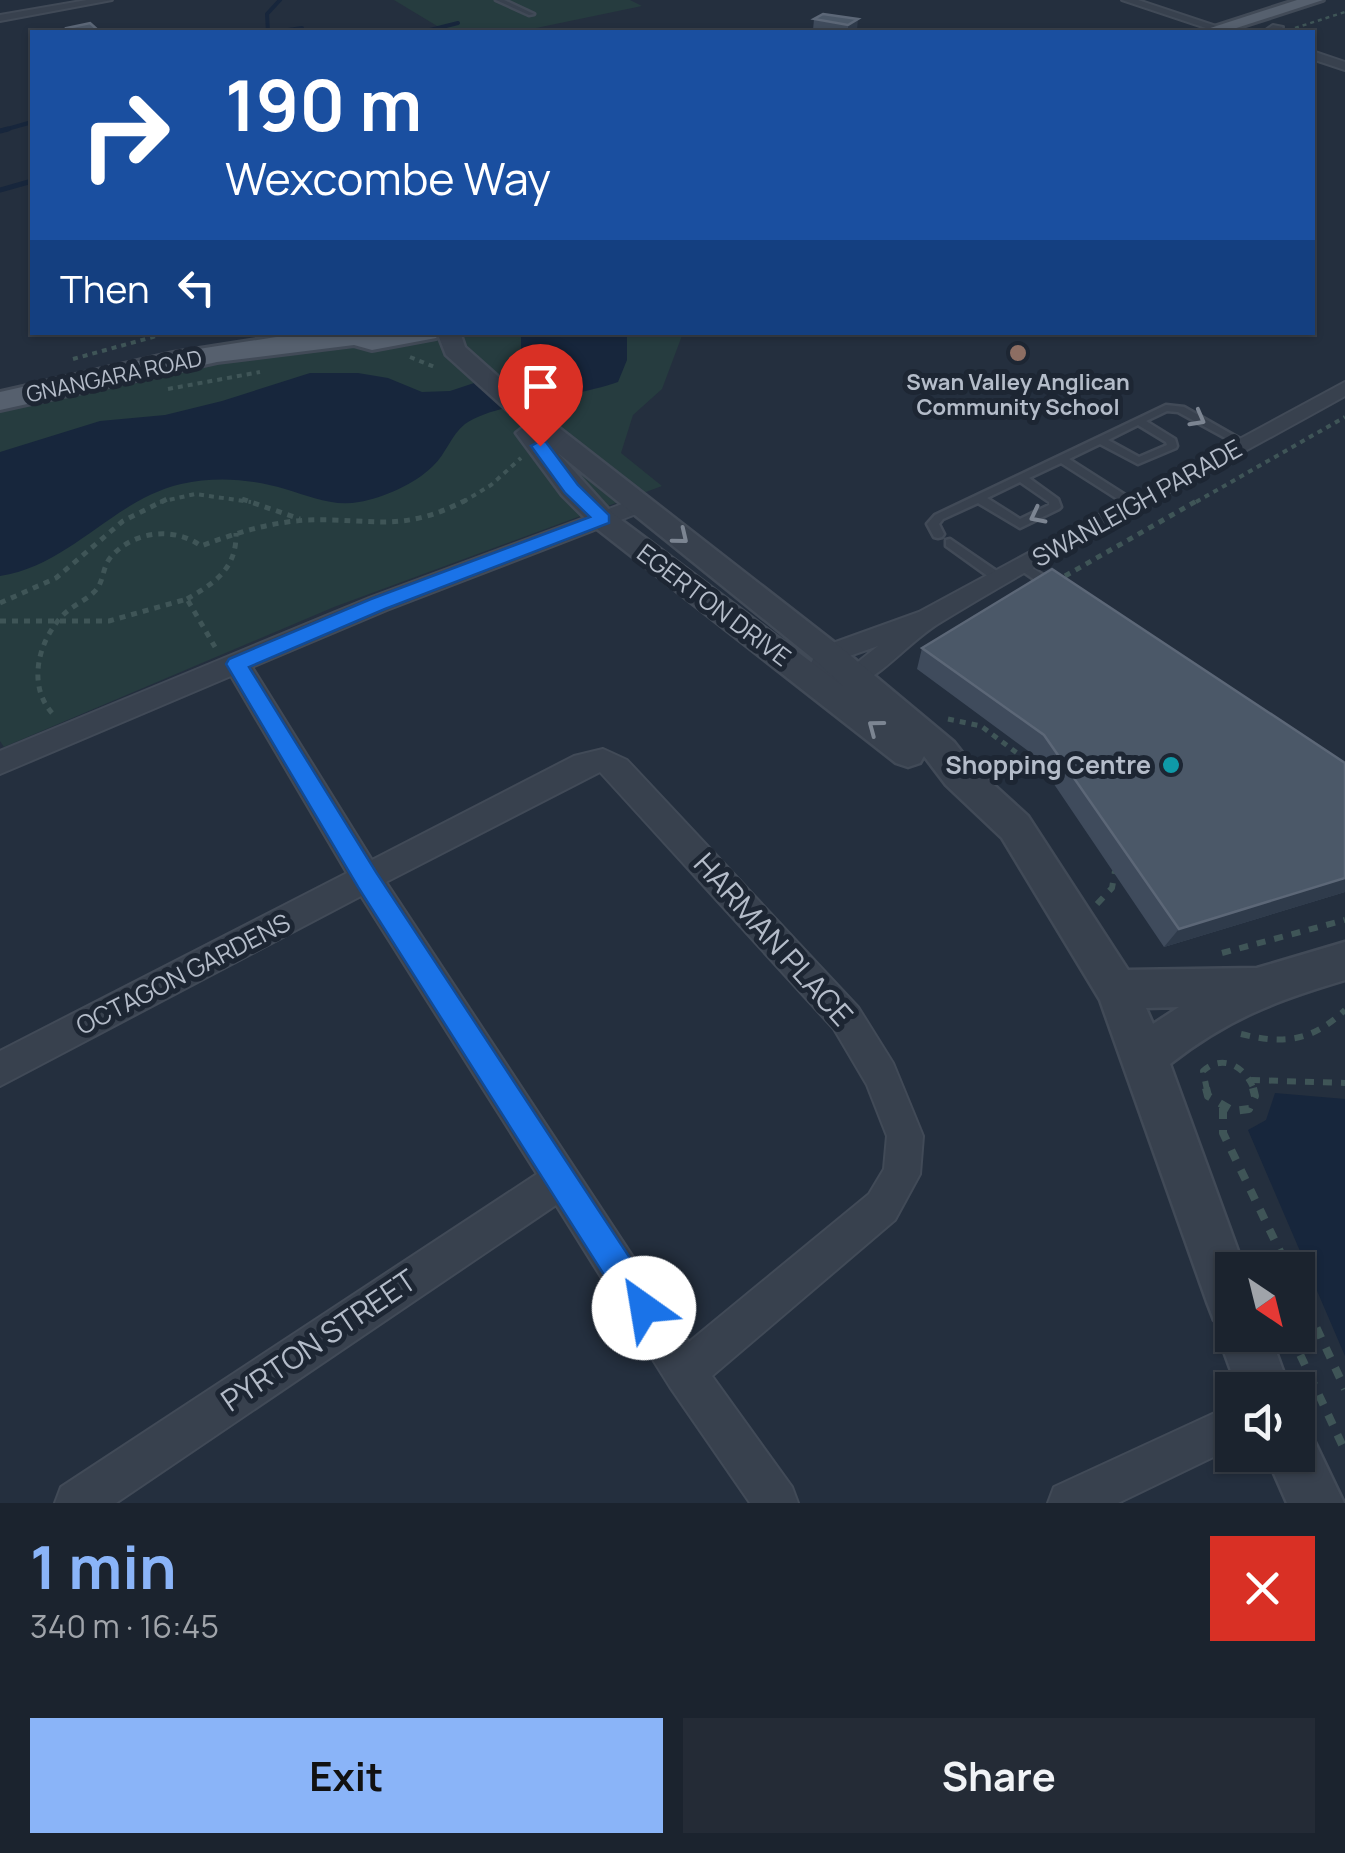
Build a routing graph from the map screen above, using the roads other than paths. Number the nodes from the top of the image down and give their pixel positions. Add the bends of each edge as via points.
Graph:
1 (108, 0) edge
2 (499, 0) edge
3 (1127, 0) edge
4 (1329, 8) edge
5 (531, 14) dead end
6 (0, 18) edge
7 (1210, 30) edge
8 (1218, 30) edge
9 (1274, 30) edge
10 (1315, 60) edge
11 (1345, 69) edge
12 (228, 335) edge
13 (341, 335) edge
14 (449, 335) edge
15 (410, 341) edge
16 (474, 373) junction
17 (0, 388) edge
18 (1345, 388) edge
19 (0, 401) edge
20 (517, 413) junction
21 (1138, 421) junction
22 (1100, 439) junction
23 (1244, 444) junction
24 (1061, 458) junction
25 (1020, 478) junction
26 (978, 498) junction
27 (641, 504) junction
28 (1134, 504) junction
29 (602, 519) junction
30 (938, 534) dead end
31 (950, 544) dead end
32 (1023, 566) junction
33 (1000, 578) junction
34 (1065, 595) edge
35 (928, 618) junction
36 (226, 656) junction
37 (821, 668) junction
38 (855, 678) junction
39 (0, 762) edge
40 (958, 775) junction
41 (367, 879) junction
42 (1345, 961) edge
43 (1260, 986) junction
44 (1117, 988) junction
45 (1145, 1056) junction
46 (0, 1069) edge
47 (562, 1178) junction
48 (1215, 1254) edge
49 (684, 1372) junction
50 (1215, 1434) edge
51 (1300, 1472) edge
52 (76, 1503) edge
53 (776, 1503) edge
54 (1070, 1503) edge
55 (1316, 1503) edge

1 - 6 street
2 - 5 lane
3 - 7 street
4 - 8 main road
4 - 9 main road
10 - 11 street
12 - 17 main road, GNANGARA ROAD
13 - 15 main road, GNANGARA ROAD
13 - 19 main road, GNANGARA ROAD
14 - 16 street, EGERTON DRIVE
15 - 16 street, EGERTON DRIVE via 444,352
16 - 20 street, EGERTON DRIVE
18 - 23 street, SWANLEIGH PARADE
20 - 27 street, EGERTON DRIVE
20 - 29 street, EGERTON DRIVE
21 - 22 lane
21 - 22 lane via 1172,446 1138,460
21 -> 23 lane via 1176,407
22 - 24 lane
23 - 28 street, SWANLEIGH PARADE
24 - 25 lane
24 - 28 lane
25 - 26 lane
25 -> 26 lane via 1055,507 1020,524
26 - 30 lane via 939,517
27 - 29 street
27 -> 37 street, EGERTON DRIVE
28 - 32 street, SWANLEIGH PARADE
29 - 36 street
29 - 37 street, EGERTON DRIVE
31 - 33 lane
32 - 33 street, SWANLEIGH PARADE
32 - 34 lane
33 - 35 street, SWANLEIGH PARADE
35 - 37 street, SWANLEIGH PARADE
35 - 38 street, SWANLEIGH PARADE
36 - 39 street
36 - 41 street
37 - 38 street, EGERTON DRIVE
40 -> 37 street, EGERTON DRIVE via 920,762
38 - 40 street, EGERTON DRIVE via 942,752
40 - 44 street, EGERTON DRIVE via 1015,827
41 - 46 street, OCTAGON GARDENS
41 - 47 street
41 - 49 street, HARMAN PLACE via 603,760 846,1018 881,1075 905,1136 902,1174 882,1207
42 - 43 street
43 - 44 street
43 - 45 street
44 - 45 street, EGERTON DRIVE
45 - 48 street, EGERTON DRIVE
47 - 49 street
47 - 52 street, PYRTON STREET
49 - 53 street
50 - 54 street
51 - 55 street

